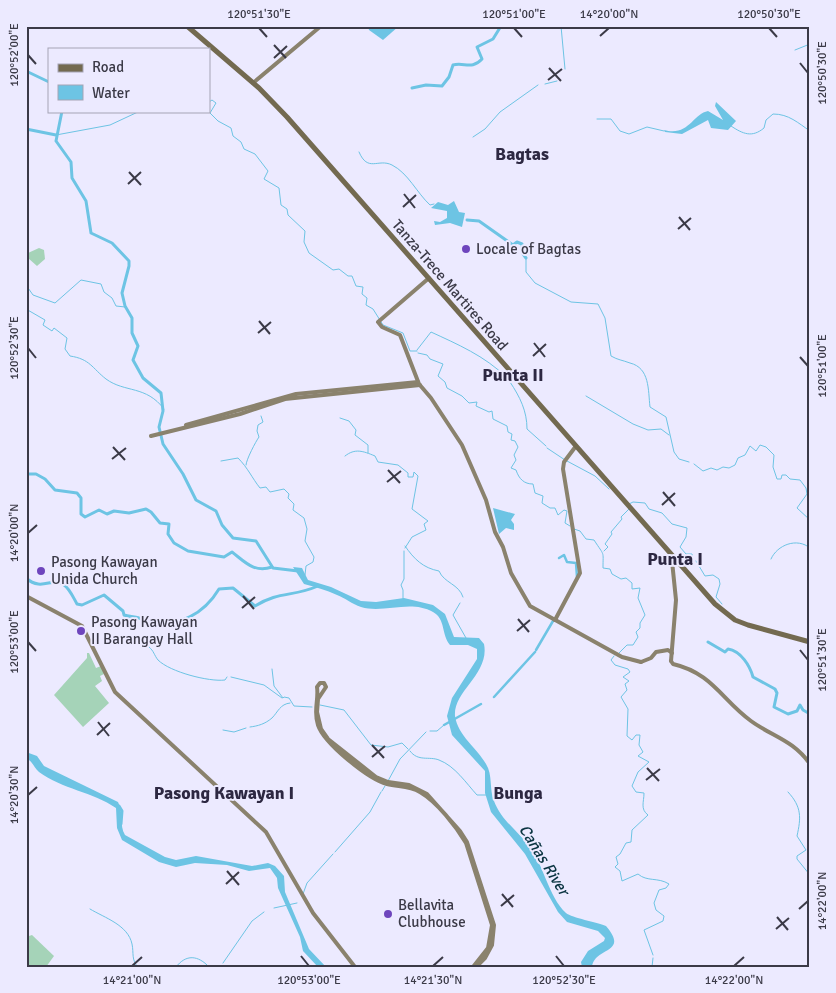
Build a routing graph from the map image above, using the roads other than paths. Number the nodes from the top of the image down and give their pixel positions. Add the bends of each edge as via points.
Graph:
1 (188, 26) edge
2 (321, 26) edge
3 (253, 83) junction
4 (428, 278) junction
5 (419, 383) junction
6 (165, 431) junction
7 (151, 436) dead end
8 (576, 446) junction
9 (675, 559) junction
10 (26, 596) edge
11 (555, 620) junction
12 (810, 642) edge
13 (672, 653) junction
14 (638, 662) junction
15 (320, 691) dead end
16 (810, 762) edge
17 (355, 967) edge
18 (475, 967) edge

1 - 3 main road, Tanza-Trece Martires Road
2 - 3 main road
3 - 4 main road, Tanza-Trece Martires Road
4 - 5 main road via 380,320 382,327 400,335
4 - 8 main road, Tanza-Trece Martires Road
5 - 6 main road via 285,399 240,414
5 - 6 main road via 290,395
5 - 11 main road via 462,445 521,592 530,606
6 - 7 main road
8 - 9 main road, Tanza-Trece Martires Road
8 - 11 main road via 564,462 563,469 580,573
9 - 12 main road, Tanza-Trece Martires Road via 715,604 735,620
9 - 13 main road via 672,561 676,600
10 - 17 main road via 82,626 115,692 266,832 313,913
11 - 14 main road via 622,657
11 - 14 main road via 621,658
13 - 14 main road via 668,650 656,652 651,658
13 - 16 main road via 672,664 702,673 749,718 792,742
15 - 18 main road via 316,718 327,740 375,779 414,788 426,795 463,838 492,925 488,948

